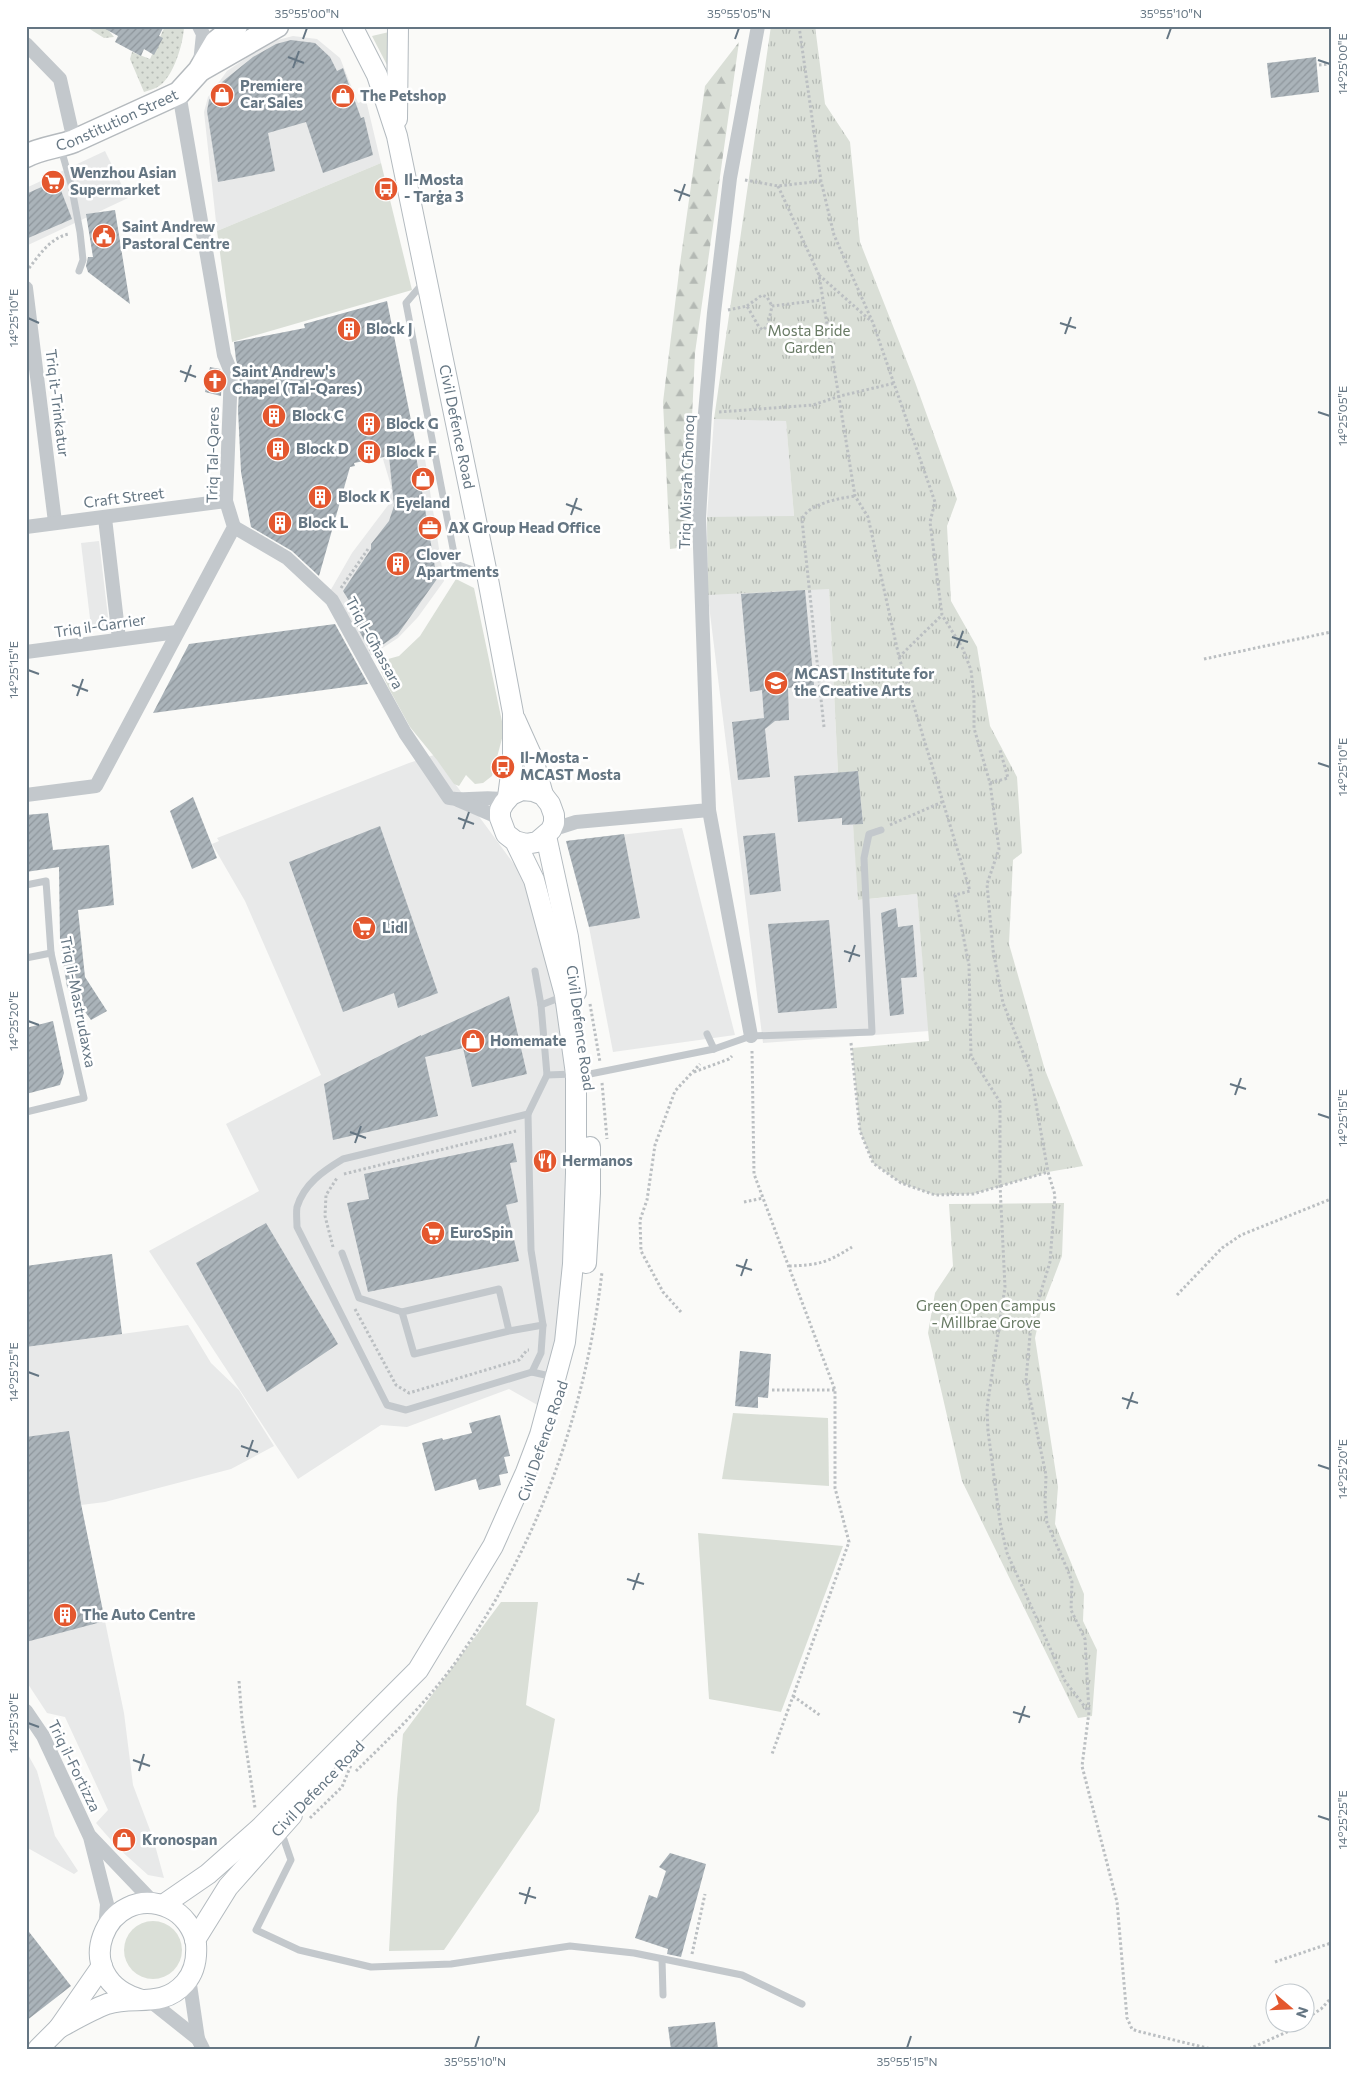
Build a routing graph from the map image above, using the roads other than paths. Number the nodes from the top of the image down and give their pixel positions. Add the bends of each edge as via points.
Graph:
1 (200, 26) edge
2 (236, 26) edge
3 (277, 26) edge
4 (352, 26) edge
5 (398, 26) edge
6 (758, 26) edge
7 (220, 34) edge
8 (26, 44) edge
9 (198, 71) junction
10 (179, 93) junction
11 (397, 136) junction
12 (67, 144) junction
13 (26, 156) edge
14 (78, 271) dead end
15 (428, 279) junction
16 (26, 288) edge
17 (226, 501) junction
18 (105, 518) junction
19 (55, 522) junction
20 (26, 527) edge
21 (234, 527) junction
22 (487, 574) junction
23 (177, 632) junction
24 (119, 639) junction
25 (26, 652) edge
26 (512, 713) junction
27 (26, 795) edge
28 (547, 800) junction
29 (504, 805) junction
30 (709, 810) junction
31 (576, 822) junction
32 (880, 830) road end
33 (548, 833) junction
34 (515, 842) junction
35 (26, 885) edge
36 (51, 953) junction
37 (26, 958) edge
38 (535, 971) dead end
39 (565, 996) junction
40 (541, 1005) junction
41 (707, 1034) dead end
42 (751, 1036) junction
43 (714, 1049) junction
44 (583, 1074) junction
45 (547, 1075) junction
46 (26, 1112) edge
47 (528, 1114) junction
48 (338, 1252) road end
49 (402, 1312) junction
50 (543, 1325) junction
51 (509, 1331) junction
52 (532, 1372) junction
53 (555, 1378) junction
54 (26, 1711) edge
55 (274, 1830) junction
56 (90, 1837) junction
57 (158, 1904) junction
58 (105, 1931) junction
59 (196, 1940) junction
60 (662, 1959) junction
61 (102, 1966) junction
62 (189, 1978) junction
63 (663, 1995) dead end
64 (146, 2000) junction
65 (802, 2004) dead end
66 (59, 2028) junction
67 (200, 2044) edge
68 (38, 2049) edge

1 - 9 street via 203,34
2 - 7 main road, Constitution Street
3 - 9 main road, Constitution Street
4 - 11 main road, Civil Defence Road via 377,75
5 - 11 main road, Civil Defence Road
6 - 30 street, Triq Misraħ Għonoq via 730,178 705,413 699,518
7 - 9 main road, Constitution Street
8 - 12 street via 60,79
9 - 10 main road, Constitution Street
10 - 12 main road, Constitution Street
10 - 17 street, Triq Tal-Qares via 224,355 231,372
11 - 15 main road, Civil Defence Road
12 - 13 main road, Constitution Street via 37,150
12 - 14 lane via 84,260
15 - 22 main road, Civil Defence Road
15 - 22 lane, Civil Defence Road via 406,302 456,564
16 - 19 street, Triq it-Trinkatur
17 - 18 street, Craft Street
17 - 21 street, Triq Tal-Qares
18 - 19 street, Craft Street
18 - 24 street
19 - 20 street, Craft Street
21 - 23 street
21 - 29 street, Triq l-Għassara via 287,558 332,600 405,733 453,799 493,797
22 - 26 main road, Civil Defence Road
23 - 24 street, Triq il-Ġarrier
23 - 27 street via 96,786
24 - 25 street, Triq il-Ġarrier
26 - 28 main road, Civil Defence Road
26 - 29 main road, Civil Defence Road via 513,758
28 - 29 main road via 533,791 522,790
28 - 31 street
28 - 33 main road, Civil Defence Road via 554,823
29 - 34 main road, Civil Defence Road via 506,834
30 - 31 street
30 - 42 street, Triq Misraħ Għonoq
31 - 33 street
32 - 42 lane via 869,834 864,858 872,1032
33 - 34 main road via 537,842
33 - 44 main road, Civil Defence Road via 568,936
34 - 39 main road, Civil Defence Road via 534,880
35 - 36 lane, Triq il-Mastrudaxxa via 46,881
36 - 37 lane
36 - 46 lane, Triq il-Mastrudaxxa via 84,1098
38 - 40 lane
39 - 40 lane
39 - 44 main road, Civil Defence Road
40 - 45 lane
41 - 43 lane
42 - 43 lane
43 - 44 lane
44 - 45 lane
44 - 53 main road, Civil Defence Road via 573,1264 565,1342
44 - 55 main road, Civil Defence Road via 590,1193 583,1347 533,1478 502,1550 430,1674
45 - 47 lane
47 - 50 lane via 531,1250
47 - 52 lane via 343,1160 322,1171 308,1186 297,1207 297,1227 387,1405 406,1410
48 - 49 lane via 358,1298
49 - 51 lane via 414,1354
49 - 51 lane via 499,1289
50 - 51 lane
50 - 52 lane via 541,1353
52 - 53 lane
53 - 55 main road, Civil Defence Road via 540,1435 493,1546 418,1670 376,1711
54 - 56 street, Triq il-Fortizza via 43,1736
55 - 57 main road, Civil Defence Road
55 - 59 main road, Civil Defence Road via 228,1887
55 - 60 lane via 291,1860 256,1930 299,1950 371,1967 451,1964 570,1946
56 - 57 street, Triq il-Fortizza
56 - 58 street, Triq il-Fortizza via 107,1904
57 - 58 main road, Civil Defence Road via 132,1906 112,1920
57 - 59 main road via 184,1918
58 - 61 main road via 101,1942
59 - 62 main road, Civil Defence Road via 195,1966
60 - 63 lane
60 - 65 lane via 742,1975
61 - 64 main road via 117,1989
61 - 66 main road, Civil Defence Road
62 - 64 main road, Civil Defence Road via 165,1998
62 - 67 street
64 - 66 main road, Civil Defence Road via 108,2004
64 - 67 street
66 - 68 main road, Civil Defence Road

